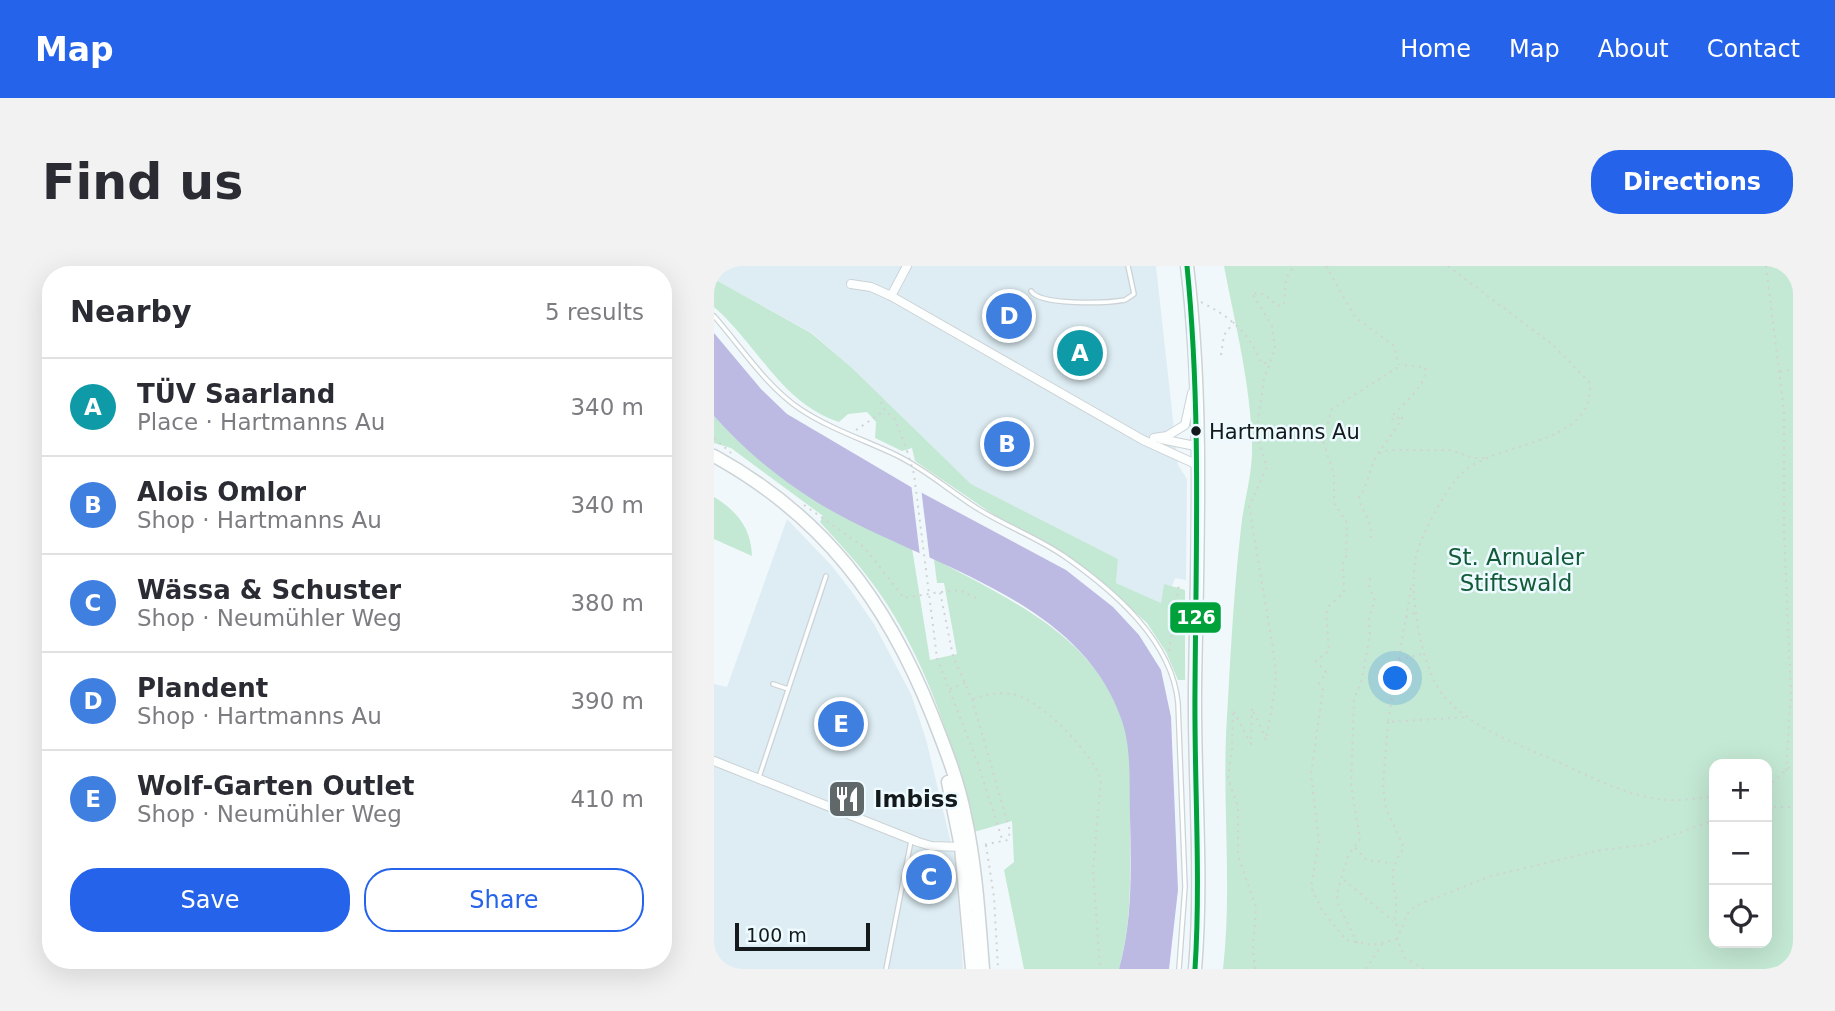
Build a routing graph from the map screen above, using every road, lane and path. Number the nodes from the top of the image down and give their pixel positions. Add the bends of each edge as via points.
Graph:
1 (907, 266) edge
2 (1128, 266) edge
3 (1186, 266) edge
4 (1294, 266) edge
5 (1326, 266) edge
6 (1448, 266) edge
7 (1766, 266) edge
8 (850, 284) dead end
9 (1031, 291) dead end
10 (891, 296) junction
11 (1199, 301) dead end
12 (714, 316) edge
13 (1234, 322) junction
14 (1221, 355) dead end
15 (1270, 363) junction
16 (1399, 366) junction
17 (1793, 369) edge
18 (1778, 372) junction
19 (1197, 376) junction
20 (881, 402) dead end
21 (885, 411) junction
22 (1131, 431) junction
23 (850, 434) junction
24 (1154, 438) junction
25 (1200, 447) junction
26 (1378, 454) junction
27 (714, 456) edge
28 (1488, 458) junction
29 (1201, 467) junction
30 (1371, 537) dead end
31 (883, 572) dead end
32 (1371, 573) dead end
33 (825, 576) dead end
34 (1179, 584) dead end
35 (1412, 585) junction
36 (940, 592) junction
37 (980, 600) dead end
38 (1417, 612) junction
39 (1406, 617) junction
40 (1425, 653) junction
41 (1397, 660) junction
42 (1167, 666) junction
43 (966, 682) junction
44 (773, 684) dead end
45 (788, 689) junction
46 (950, 689) junction
47 (972, 699) junction
48 (1468, 716) junction
49 (1388, 722) junction
50 (714, 761) edge
51 (1793, 764) edge
52 (1786, 771) junction
53 (759, 777) junction
54 (1772, 783) edge
55 (1709, 797) edge
56 (1772, 807) edge
57 (1793, 807) edge
58 (1709, 822) edge
59 (911, 839) junction
60 (1003, 842) junction
61 (985, 844) junction
62 (966, 847) junction
63 (1355, 848) junction
64 (1393, 863) junction
65 (1342, 878) junction
66 (1394, 922) junction
67 (1399, 929) junction
68 (1397, 939) junction
69 (1384, 942) junction
70 (1357, 944) junction
71 (886, 969) edge
72 (972, 969) edge
73 (983, 969) edge
74 (998, 969) edge
75 (1100, 969) edge
76 (1179, 969) edge
77 (1195, 969) edge
78 (1255, 969) edge
79 (1366, 969) edge
80 (1424, 969) edge

1 - 10 street
2 - 9 lane via 1135,288 1125,300 1058,301 1038,298
3 - 19 main road
4 - 15 path via 1286,278 1284,304 1277,306 1264,294 1252,293 1272,326 1275,349
5 - 16 path via 1355,317 1394,346
6 - 28 path via 1553,345 1590,383 1587,405 1575,422
7 - 18 path
8 - 10 street
10 - 22 street
11 - 13 path
12 - 23 lane via 788,400
13 - 14 path via 1224,335
13 - 15 path via 1261,363
15 - 78 path via 1256,434 1267,467 1249,506 1276,682 1266,740 1252,708 1251,744 1233,710 1228,778 1238,807 1238,856 1256,907
16 - 26 path via 1419,364 1426,372 1391,417 1404,416
16 - 70 path via 1332,409 1323,441 1334,474 1334,503 1347,523 1345,592 1328,607 1329,651 1316,661 1326,673 1319,684 1323,690 1311,774 1319,842 1311,887 1346,940
17 - 18 path
18 - 52 path via 1784,411 1791,693
19 - 24 street via 1185,425
19 - 25 main road
20 - 21 path
21 - 23 path
21 - 46 path, bridge via 895,419 914,474 937,658
22 - 24 street
22 - 29 street
23 - 42 lane via 898,456 976,508 1063,555 1142,625
24 - 25 street
25 - 29 main road
26 - 28 path via 1450,450
26 - 30 path via 1370,481 1359,497 1370,519
27 - 62 main road via 780,498 820,534 880,608 904,649 933,717
28 - 35 path via 1464,471 1448,489 1416,554
29 - 77 main road via 1196,740 1200,882
31 - 36 path via 904,598
32 - 63 path via 1369,585 1375,601 1361,683 1354,698 1352,807 1361,831
33 - 45 lane
34 - 42 path
35 - 38 path
35 - 39 path
36 - 37 path via 960,590
36 - 43 path via 948,637
38 - 39 path
38 - 40 path
39 - 41 path
40 - 41 path
40 - 48 path via 1441,692
41 - 49 path
42 - 76 lane via 1177,694 1184,841
43 - 46 path
43 - 47 path
44 - 45 lane
45 - 53 lane
46 - 60 path
47 - 60 path via 1007,814 1010,837
47 - 75 path via 999,693 1028,699 1097,766 1101,780 1093,869
48 - 49 path
48 - 55 path via 1596,781 1633,794 1667,800
49 - 64 path via 1383,784 1386,808 1404,848
50 - 53 street
51 - 52 path
52 - 54 path
53 - 59 street
56 - 57 path
58 - 67 path via 1645,845 1601,850 1491,876 1416,905
59 - 62 street via 931,846
59 - 71 lane
60 - 61 path
61 - 62 path
61 - 74 path
62 - 72 main road
62 - 73 main road
63 - 64 path via 1367,860
63 - 65 path
64 - 66 path via 1392,886 1398,898
65 - 66 path
65 - 70 path via 1338,904
66 - 67 path
67 - 68 path
68 - 69 path
68 - 80 path via 1405,958
69 - 70 path
69 - 79 path

